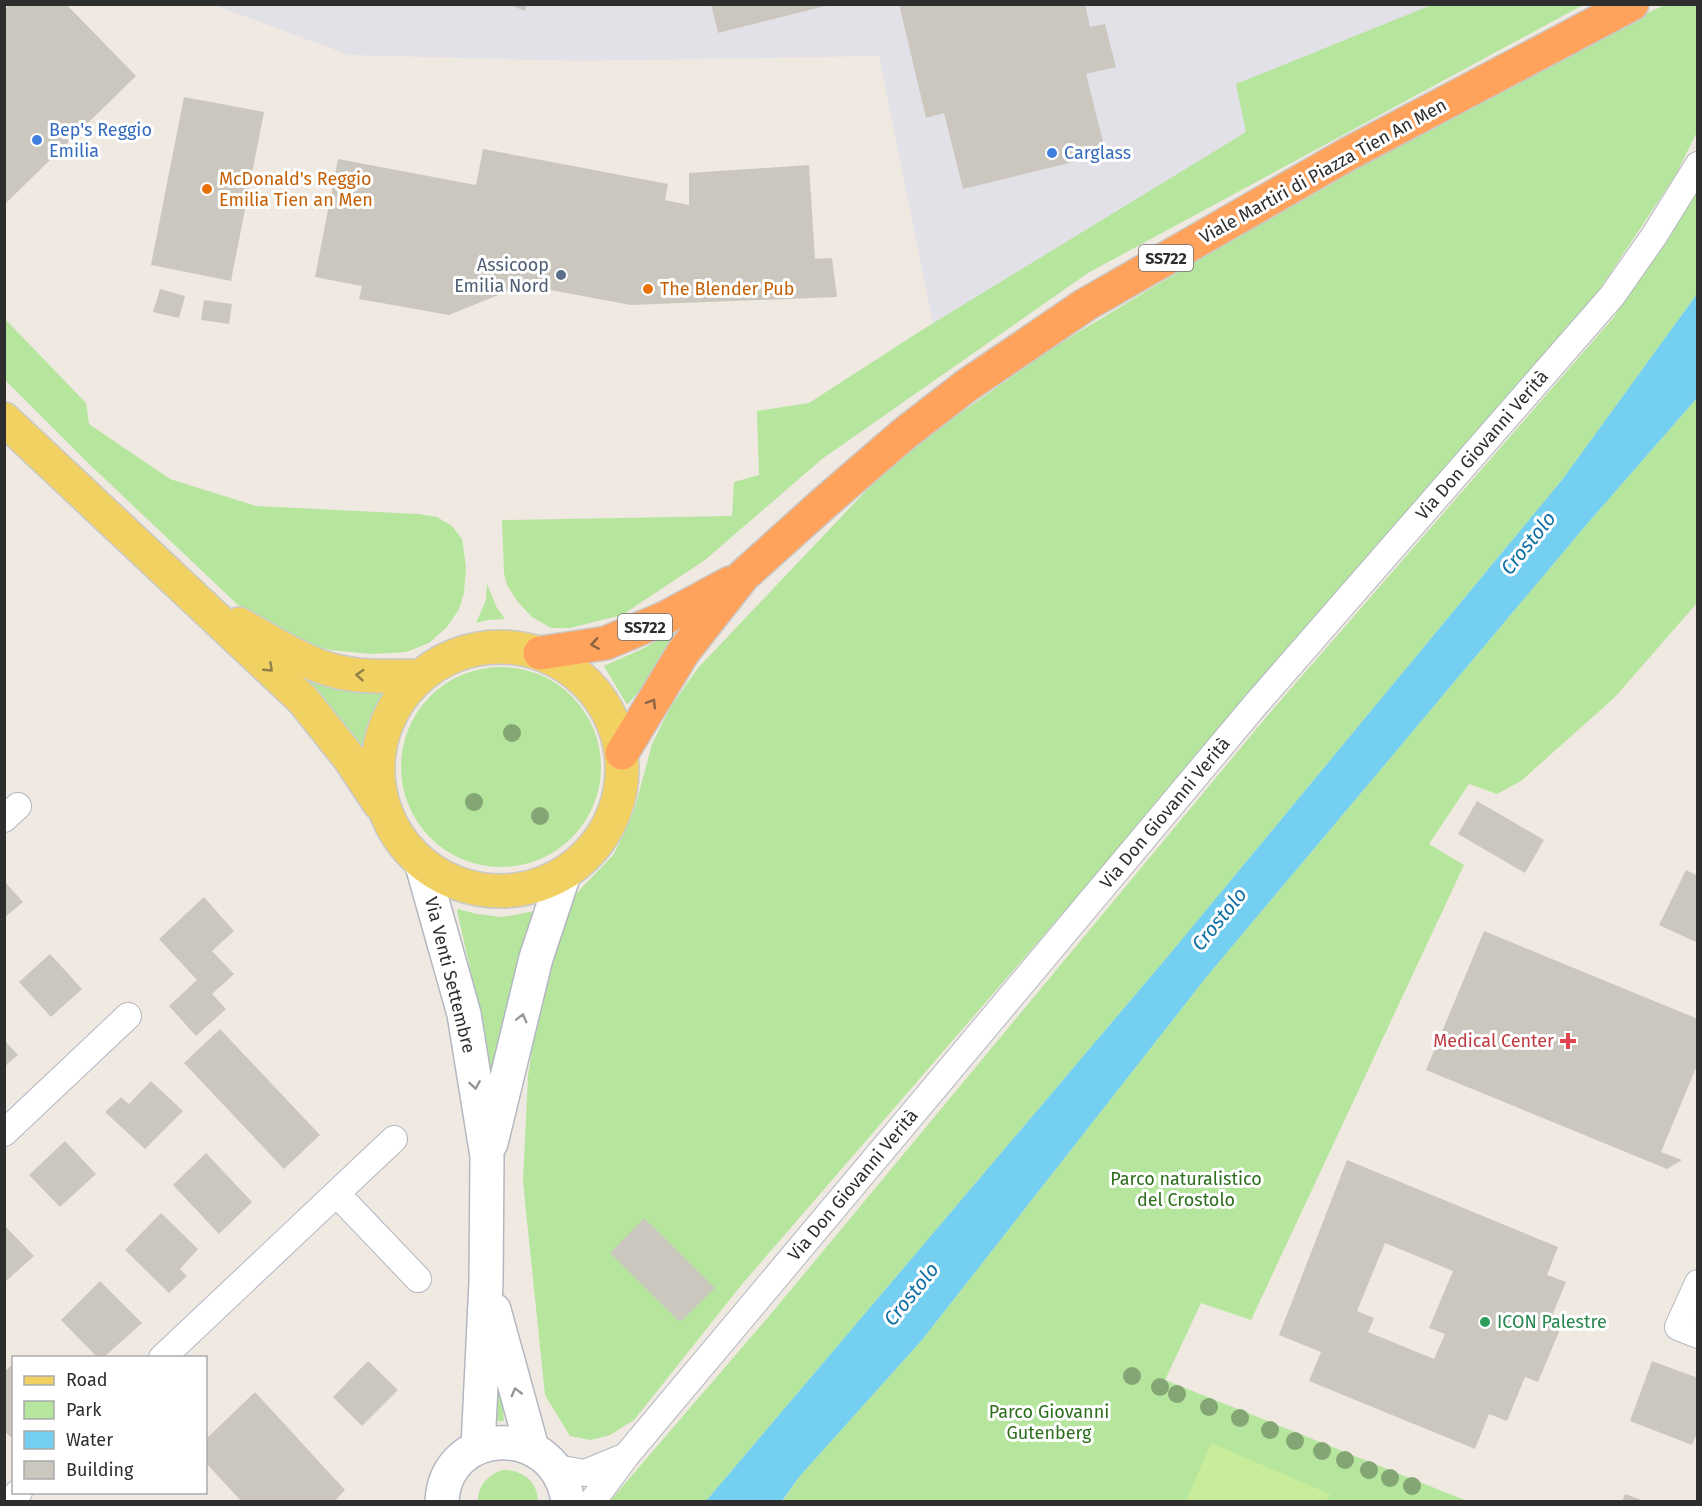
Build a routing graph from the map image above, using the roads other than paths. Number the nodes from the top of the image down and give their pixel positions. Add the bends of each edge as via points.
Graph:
1 (1632, 4) edge
2 (1698, 165) edge
3 (4, 419) edge
4 (743, 576) junction
5 (195, 600) junction
6 (540, 653) junction
7 (419, 676) junction
8 (622, 753) junction
9 (384, 812) junction
10 (422, 865) junction
11 (564, 874) junction
12 (128, 1016) dead end
13 (4, 1133) edge
14 (394, 1139) dead end
15 (487, 1156) junction
16 (337, 1194) junction
17 (418, 1279) dead end
18 (486, 1282) junction
19 (1698, 1282) edge
20 (1698, 1335) edge
21 (164, 1356) edge
22 (478, 1447) junction
23 (626, 1456) junction
24 (544, 1458) junction
25 (442, 1502) edge
26 (568, 1502) edge
27 (592, 1502) edge

1 - 4 highway, Viale Martiri di Piazza Tien An Men / SS722 via 1348,154 1085,305 966,386 904,434
2 - 23 street, Via Don Giovanni Verità via 1612,296 1256,704
3 - 5 main road, Viale Martiri di Piazza Tien An Men
4 -> 6 highway, Viale Martiri di Piazza Tien An Men / SS722 via 664,618 606,643
8 -> 4 highway, Viale Martiri di Piazza Tien An Men / SS722 via 684,651
7 -> 5 main road, Viale Martiri di Piazza Tien An Men via 334,671
5 -> 9 main road, Viale Martiri di Piazza Tien An Men via 303,700 350,759
6 - 7 main road, Viale Martiri di Piazza Tien An Men via 502,646 473,649 446,658
6 - 8 main road, Viale Martiri di Piazza Tien An Men via 570,669 595,692 612,720
7 - 9 main road, Viale Martiri di Piazza Tien An Men via 395,705 380,739 377,776
8 - 11 main road, Viale Martiri di Piazza Tien An Men via 621,788 611,822 591,852
9 - 10 main road, Viale Martiri di Piazza Tien An Men via 400,841
10 - 11 main road, Viale Martiri di Piazza Tien An Men via 455,884 492,892 530,889
10 -> 15 main road, Via Venti Settembre via 464,1014
15 -> 11 main road, Via Venti Settembre via 536,958
12 - 13 street
14 - 16 street
15 - 18 main road, Via Venti Settembre
16 - 17 street
16 - 21 street
18 - 22 main road, Via Venti Settembre
24 -> 18 main road, Via Venti Settembre
19 - 20 street via 1678,1327
22 - 24 main road via 514,1443
22 - 25 main road via 450,1474
23 - 24 street, Via Don Giovanni Verità via 585,1473
23 - 27 street, Via Don Giovanni Verità
24 - 26 main road, Via Venti Settembre via 564,1483

